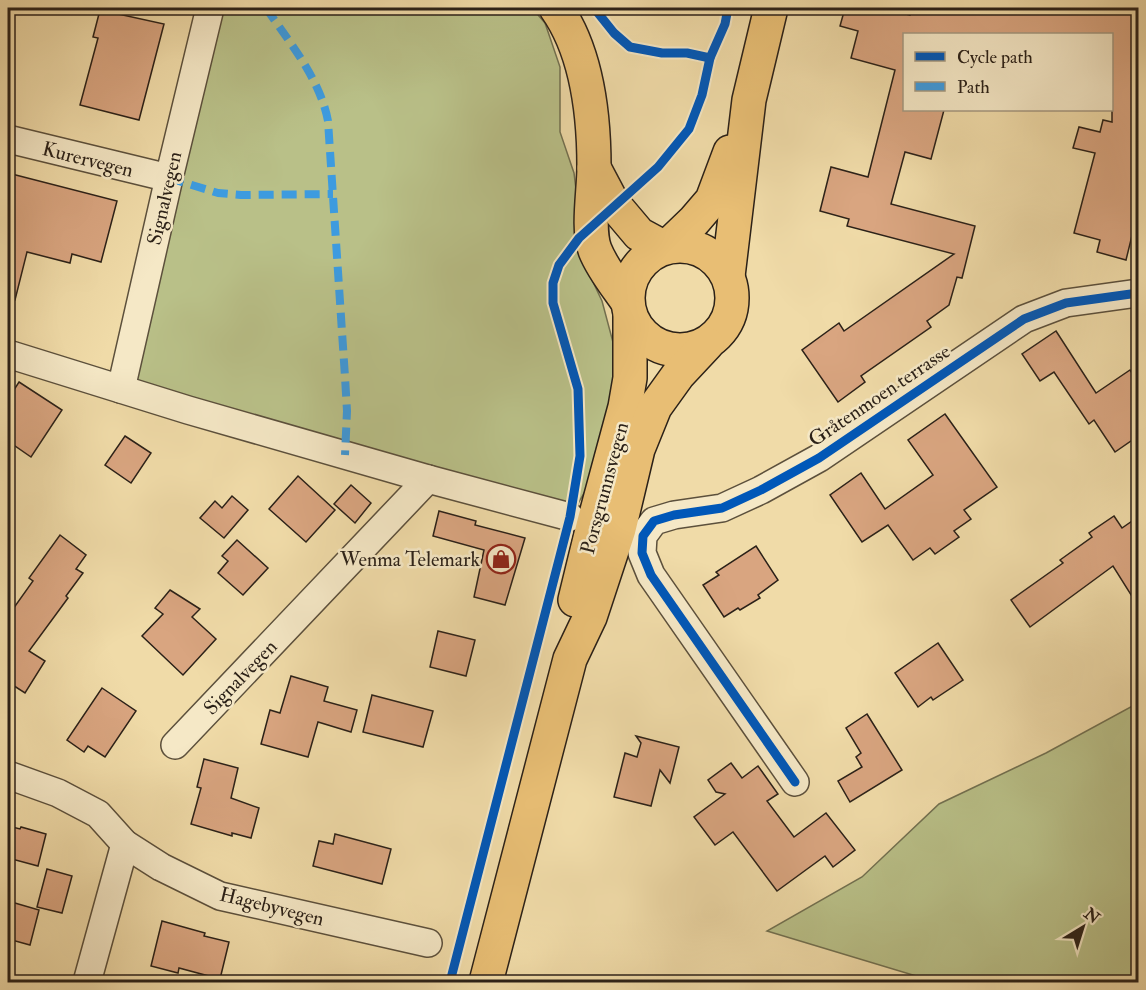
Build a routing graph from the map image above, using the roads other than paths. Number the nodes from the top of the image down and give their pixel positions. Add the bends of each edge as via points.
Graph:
1 (210, 8) edge
2 (556, 8) edge
3 (771, 8) edge
4 (749, 100) junction
5 (8, 139) edge
6 (594, 168) junction
7 (169, 178) junction
8 (665, 247) junction
9 (728, 276) junction
10 (1138, 293) edge
11 (629, 308) junction
12 (706, 344) junction
13 (8, 354) edge
14 (121, 389) junction
15 (429, 479) junction
16 (570, 517) dead end
17 (570, 659) junction
18 (176, 745) dead end
19 (8, 775) edge
20 (795, 782) dead end
21 (126, 844) junction
22 (428, 943) dead end
23 (87, 982) edge
24 (486, 982) edge

1 - 7 street, Signalvegen
2 - 6 main road via 577,50 586,81
3 - 4 main road, Porsgrunnsvegen
4 - 8 main road, Porsgrunnsvegen via 712,201
4 - 9 main road, Porsgrunnsvegen
5 - 7 street, Kurervegen
6 - 8 main road via 612,202 639,234
6 - 11 main road via 594,249
7 - 14 street, Signalvegen
8 - 9 main road via 681,245 706,252
8 - 11 main road, Porsgrunnsvegen via 643,260 634,271 629,285
9 - 12 main road, Porsgrunnsvegen via 732,306 728,321
10 - 20 street, Gråtenmoen terrasse via 1066,303 1024,319 819,458 722,508 654,521 643,536 642,553 651,575
11 - 12 main road via 638,329 661,348 676,351
11 - 17 main road, Porsgrunnsvegen via 630,378 572,615
12 - 17 main road, Porsgrunnsvegen via 655,407 638,449 618,530 590,617
13 - 14 street
14 - 15 street
15 - 16 street
15 - 18 street, Signalvegen
17 - 24 main road, Porsgrunnsvegen
19 - 21 street, Hagebyvegen via 98,814
21 - 22 street, Hagebyvegen via 161,867 220,896
21 - 23 street

